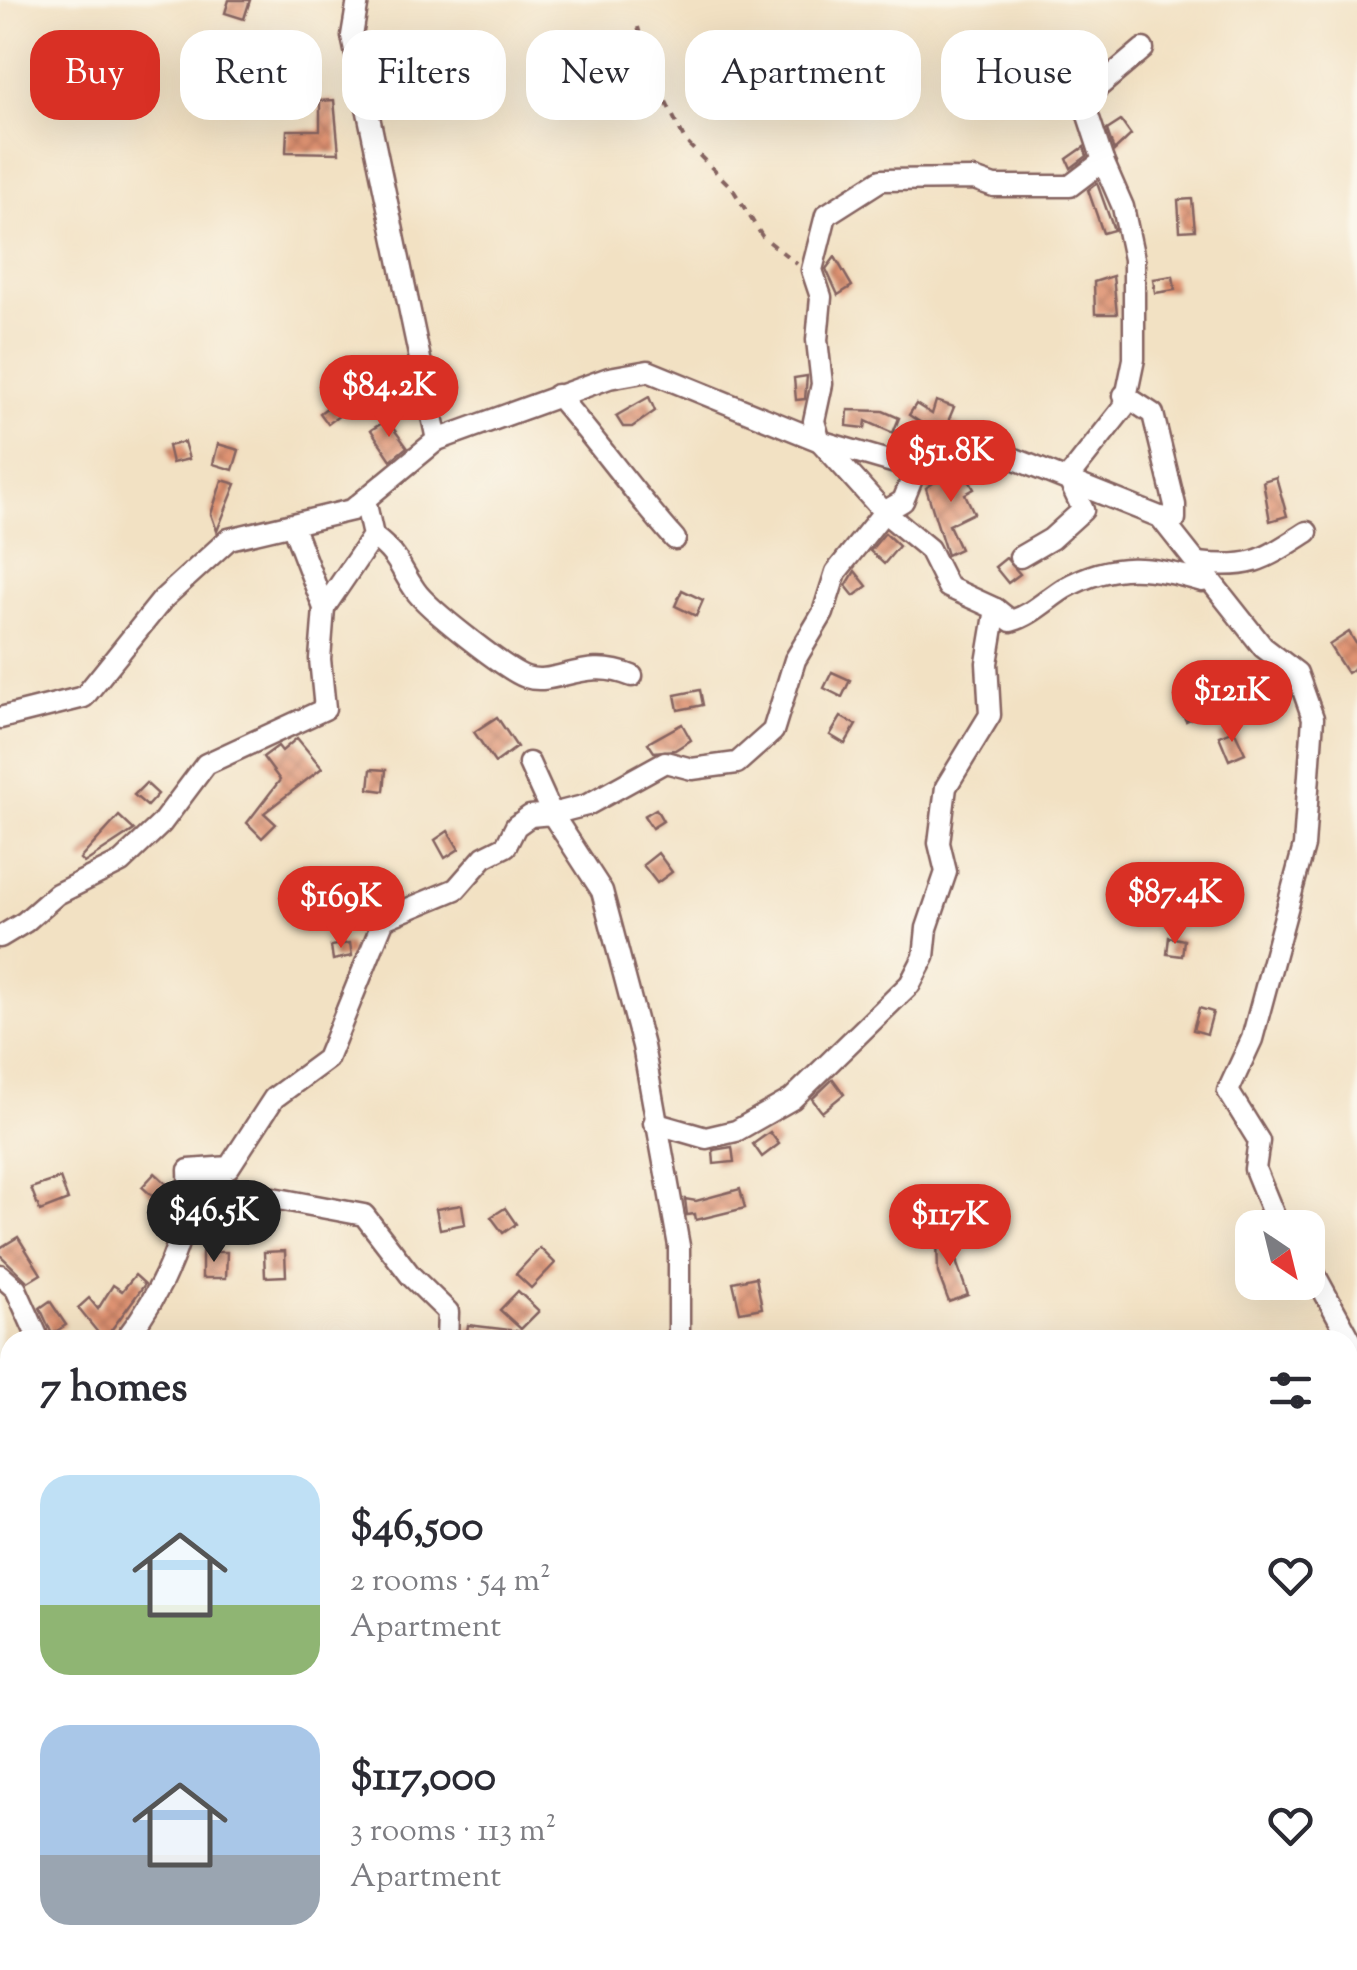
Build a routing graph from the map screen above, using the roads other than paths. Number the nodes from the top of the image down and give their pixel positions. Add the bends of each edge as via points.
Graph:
1 (358, 0) edge
2 (1144, 48) dead end
3 (1103, 161) junction
4 (557, 395) junction
5 (1124, 395) junction
6 (437, 440) junction
7 (820, 441) junction
8 (916, 470) junction
9 (1068, 478) junction
10 (365, 500) junction
11 (884, 512) junction
12 (1160, 517) junction
13 (293, 527) junction
14 (1308, 532) dead end
15 (373, 536) junction
16 (674, 539) dead end
17 (1020, 557) dead end
18 (1198, 563) junction
19 (324, 608) junction
20 (996, 609) junction
21 (632, 676) dead end
22 (0, 718) edge
23 (528, 763) dead end
24 (552, 814) junction
25 (0, 937) edge
26 (654, 1123) junction
27 (189, 1170) junction
28 (1272, 1210) edge
29 (0, 1275) edge
30 (1325, 1293) edge
31 (34, 1330) edge
32 (132, 1330) edge
33 (447, 1330) edge
34 (679, 1330) edge
35 (1345, 1330) edge

1 - 6 street via 352,36
2 - 3 street via 1084,100
3 - 5 street via 1134,258 1134,359
3 - 7 street via 1070,186 880,180 826,214 812,270 821,297 822,384 814,421
4 - 6 street
4 - 7 street via 648,371
4 - 16 street
5 - 9 street via 1124,406
5 - 12 street via 1153,414 1176,520
6 - 10 street
7 - 8 street
7 - 11 street
8 - 9 street via 995,450
8 - 11 street via 904,501
9 - 12 street
9 - 17 street via 1084,510
10 - 13 street
10 - 15 street
11 - 20 street via 929,549 948,587
11 - 24 street via 836,572 823,613 795,660 773,731 737,763 692,769 665,762 586,805
12 - 18 street
13 - 19 street
13 - 22 street via 229,539 163,599 84,697
14 - 18 street via 1264,561 1237,568
15 - 19 street
15 - 21 street via 399,556 416,593 528,678 595,668
18 - 20 street via 1202,581 1168,569 1107,568 1022,618 1011,620
18 - 28 street via 1263,647 1297,672 1312,718 1304,846 1252,1038 1228,1091 1259,1141 1255,1169
19 - 25 street via 325,709 206,764 161,824 120,862 57,894
20 - 26 street via 987,663 990,715 946,787 939,843 946,872 924,958 910,984 792,1099 736,1132 706,1138
23 - 24 street
24 - 26 street via 602,891 643,1046
24 - 27 street via 530,816 516,826 506,846 484,857 456,889 384,919 327,1058 274,1098 229,1167
26 - 34 street via 679,1246
27 - 32 street via 190,1205 160,1290
27 - 33 street via 240,1192 364,1215 448,1312
29 - 31 street via 16,1289
30 - 35 street

